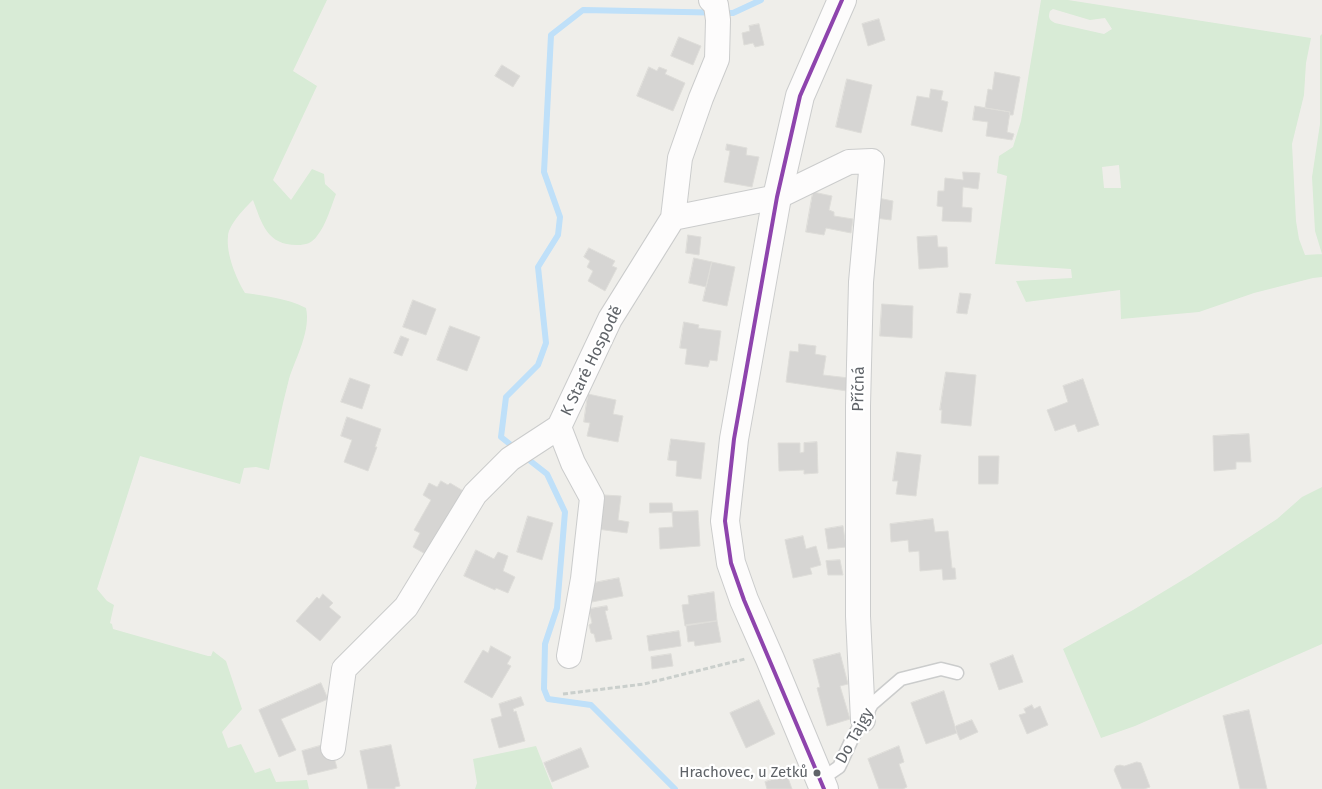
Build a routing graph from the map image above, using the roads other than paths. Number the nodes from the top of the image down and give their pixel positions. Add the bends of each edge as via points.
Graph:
1 (842, 0) edge
2 (715, 8) edge
3 (777, 196) junction
4 (672, 218) junction
5 (559, 427) junction
6 (569, 656) dead end
7 (957, 673) dead end
8 (863, 720) junction
9 (333, 748) dead end
10 (825, 786) edge

1 - 3 street via 800,96
2 - 4 street via 717,58 680,158
3 - 4 street
3 - 8 street, Příčná via 849,162 872,160 861,282 858,406 858,616
3 - 10 street via 734,439 725,521 731,563 744,600
4 - 5 street, K Staré Hospodě via 610,319
5 - 6 street via 592,498 583,579
5 - 9 street, K Staré Hospodě via 510,459 474,494 406,607 344,669
7 - 8 lane, Do Tajgy via 941,669 900,679 872,704
8 - 10 lane, Do Tajgy via 840,767

